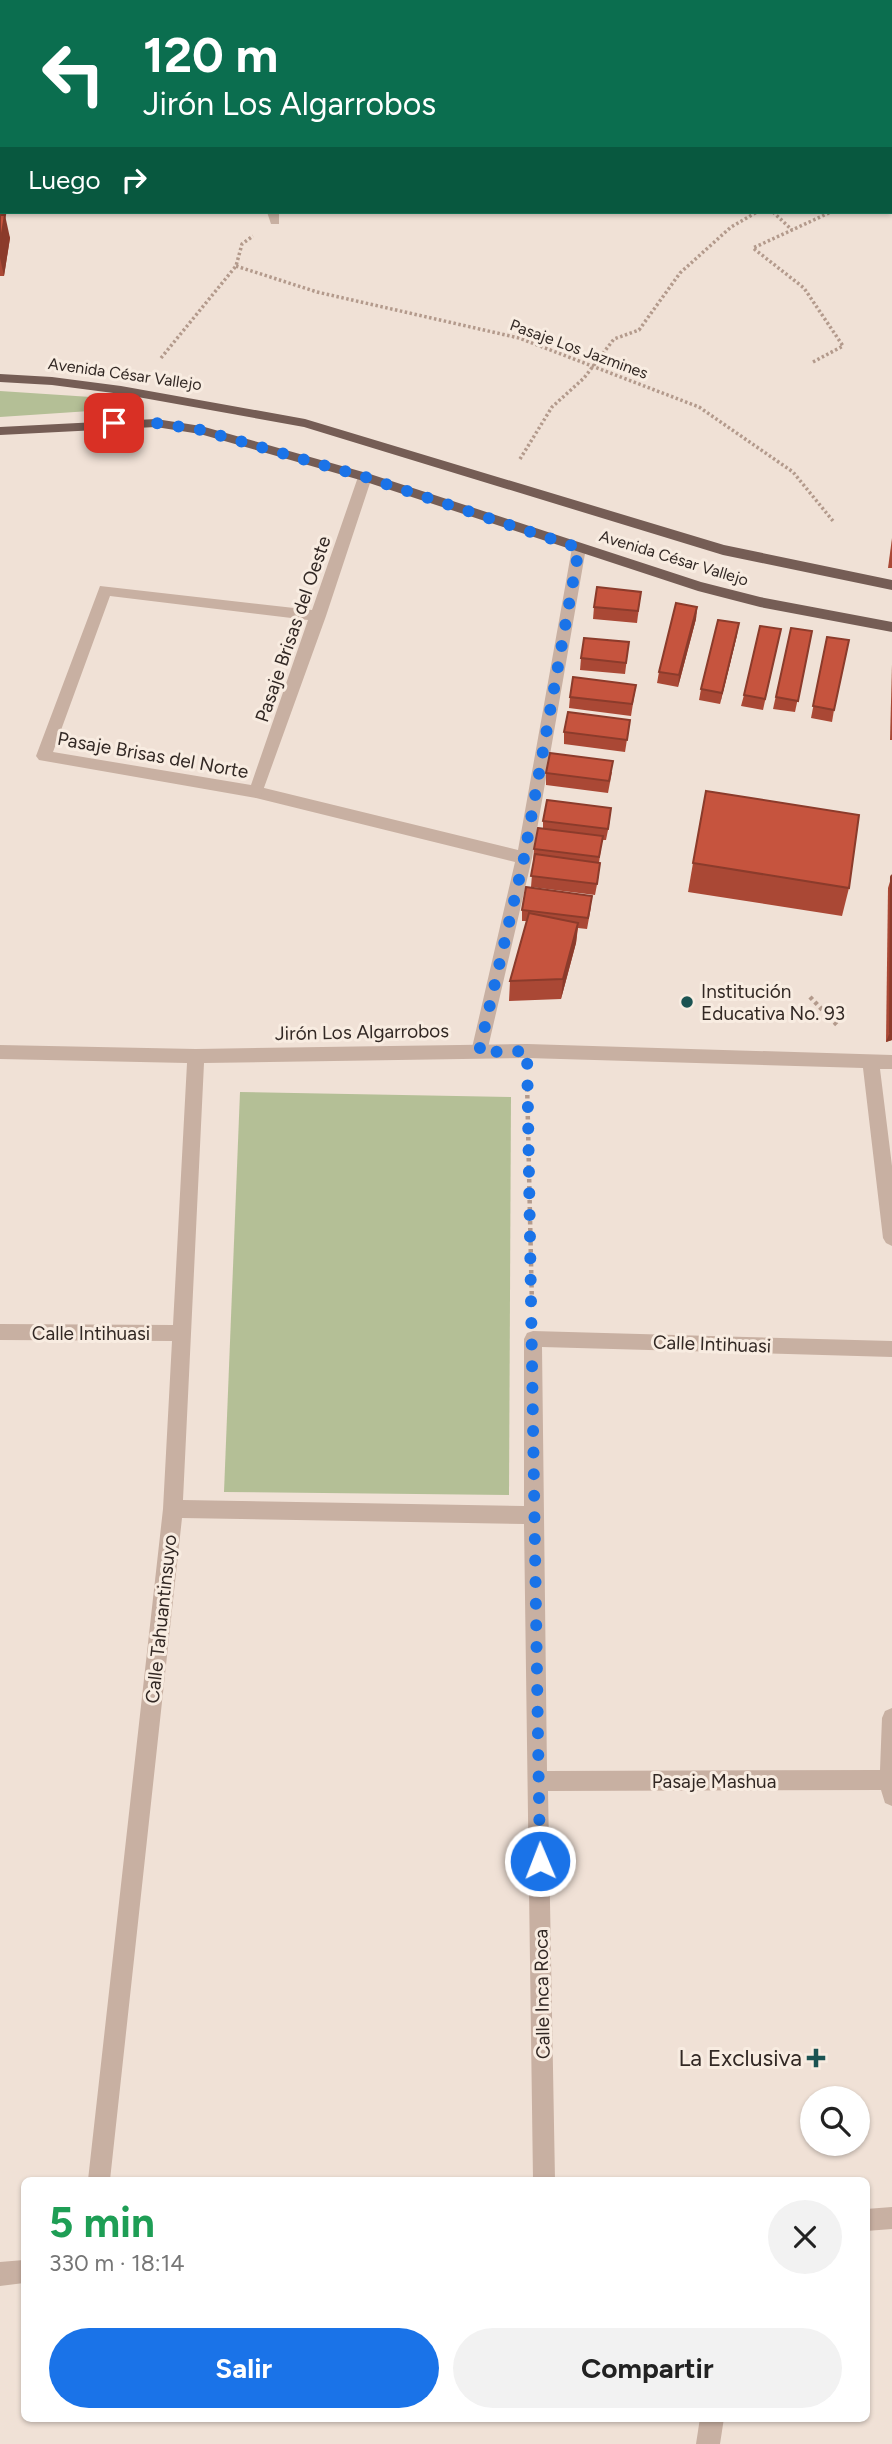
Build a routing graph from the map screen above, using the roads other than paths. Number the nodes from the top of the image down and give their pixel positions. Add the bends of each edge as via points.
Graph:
1 (0, 378) edge
2 (0, 431) edge
3 (365, 477) junction
4 (579, 548) junction
5 (892, 585) edge
6 (319, 617) junction
7 (892, 627) edge
8 (256, 792) junction
9 (524, 858) junction
10 (0, 1052) edge
11 (479, 1052) junction
12 (196, 1056) junction
13 (871, 1061) junction
14 (892, 1062) edge
15 (892, 1238) edge
16 (0, 1332) edge
17 (182, 1334) junction
18 (533, 1339) joint
19 (892, 1349) edge
20 (173, 1509) junction
21 (533, 1515) junction
22 (892, 1718) edge
23 (539, 1781) junction
24 (891, 1788) edge
25 (99, 2177) edge
26 (544, 2177) edge
27 (892, 2218) edge
28 (870, 2220) edge
29 (21, 2272) edge
30 (0, 2274) edge
31 (711, 2422) edge
32 (708, 2444) edge

1 - 5 main road, Avenida César Vallejo via 121,390 305,423 723,550
2 - 3 main road, Avenida César Vallejo via 156,423 201,430
3 - 4 main road, Avenida César Vallejo
3 - 6 street, Pasaje Brisas del Oeste
4 - 7 main road, Avenida César Vallejo via 760,602
4 - 9 street
6 - 8 street, Pasaje Brisas del Oeste
6 - 8 street, Pasaje Brisas del Norte via 105,590 44,756
8 - 9 street, Pasaje Brisas del Norte
9 - 11 street
10 - 12 street, Jirón Los Algarrobos
11 - 12 street, Jirón Los Algarrobos
11 - 13 street, Jirón Los Algarrobos
12 - 17 street, Calle Tahuantinsuyo
13 - 14 street, Jirón Los Algarrobos
13 - 15 street
16 - 17 street, Calle Intihuasi
17 - 20 street, Calle Tahuantinsuyo
18 - 19 street, Calle Intihuasi
18 - 21 street, Calle Inca Roca
20 - 21 street
20 - 25 street, Calle Tahuantinsuyo
21 - 23 street, Calle Inca Roca
22 - 24 street
23 - 24 street, Pasaje Mashua
23 - 26 street, Calle Inca Roca
27 - 28 street
29 - 30 street
31 - 32 street

